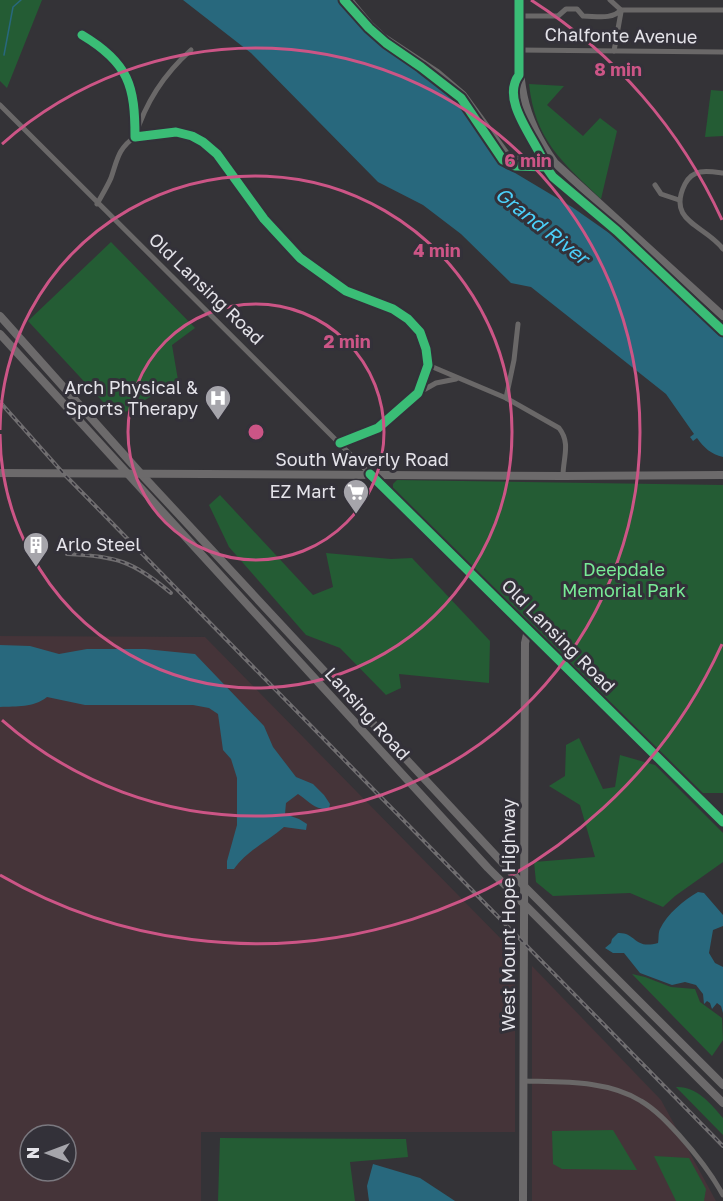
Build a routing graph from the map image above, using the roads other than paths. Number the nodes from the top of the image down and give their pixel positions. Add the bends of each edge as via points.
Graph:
1 (351, 0) edge
2 (519, 0) edge
3 (610, 0) edge
4 (621, 10) junction
5 (723, 10) edge
6 (519, 16) junction
7 (82, 35) dead end
8 (191, 50) dead end
9 (519, 50) junction
10 (614, 51) junction
11 (723, 52) edge
12 (0, 105) edge
13 (135, 138) junction
14 (546, 150) junction
15 (723, 173) edge
16 (655, 185) dead end
17 (679, 200) junction
18 (98, 204) junction
19 (723, 249) edge
20 (0, 316) edge
21 (723, 316) edge
22 (518, 324) dead end
23 (0, 334) edge
24 (428, 364) junction
25 (457, 378) junction
26 (418, 393) junction
27 (506, 398) junction
28 (340, 443) junction
29 (0, 473) edge
30 (128, 474) junction
31 (370, 474) junction
32 (142, 475) junction
33 (722, 475) edge
34 (563, 476) junction
35 (528, 630) junction
36 (723, 822) edge
37 (524, 886) junction
38 (524, 905) junction
39 (524, 1081) junction
40 (723, 1085) edge
41 (723, 1103) edge
42 (723, 1195) edge
43 (523, 1201) edge

1 - 14 street via 384,36 464,94 510,157 528,160
2 - 6 main road
3 - 4 street
4 - 5 street
4 - 6 street via 616,16 583,16 577,9 566,9 558,16
4 - 10 street
6 - 9 main road
7 - 13 street via 113,58 129,80
8 - 13 street via 160,84
9 - 10 street, Chalfonte Avenue
9 - 14 main road via 526,110
10 - 11 street, Chalfonte Avenue
12 - 18 street, Old Lansing Road
13 - 18 street via 118,155
13 - 24 street via 176,132 203,142 217,154 264,219 300,258 346,291 408,319 420,332
14 - 21 main road via 555,163
15 - 17 street via 707,171 690,176
16 - 17 street via 661,194
17 - 19 street via 690,224 710,235
18 - 28 street, Old Lansing Road
20 - 32 main road, Lansing Road
22 - 27 street
23 - 30 main road, Lansing Road
24 - 25 street
24 - 26 street
25 - 26 street
25 - 27 street
26 - 28 street via 378,428
27 - 34 street via 559,428 566,444
28 - 31 street, Old Lansing Road
29 - 30 main road, South Waverly Road
30 - 32 main road, South Waverly Road
30 - 38 main road, Lansing Road
31 - 32 main road, South Waverly Road
31 - 34 main road, South Waverly Road
31 - 35 main road, Old Lansing Road
32 - 37 main road, Lansing Road
33 - 34 main road, South Waverly Road
35 - 36 main road, Old Lansing Road
35 - 37 main road, West Mount Hope Highway
37 - 38 main road, West Mount Hope Highway
37 - 40 main road, Lansing Road
38 - 39 main road, West Mount Hope Highway
38 - 41 main road, Lansing Road
39 - 42 street via 572,1082 640,1100 656,1111 696,1154
39 - 43 main road, West Mount Hope Highway

